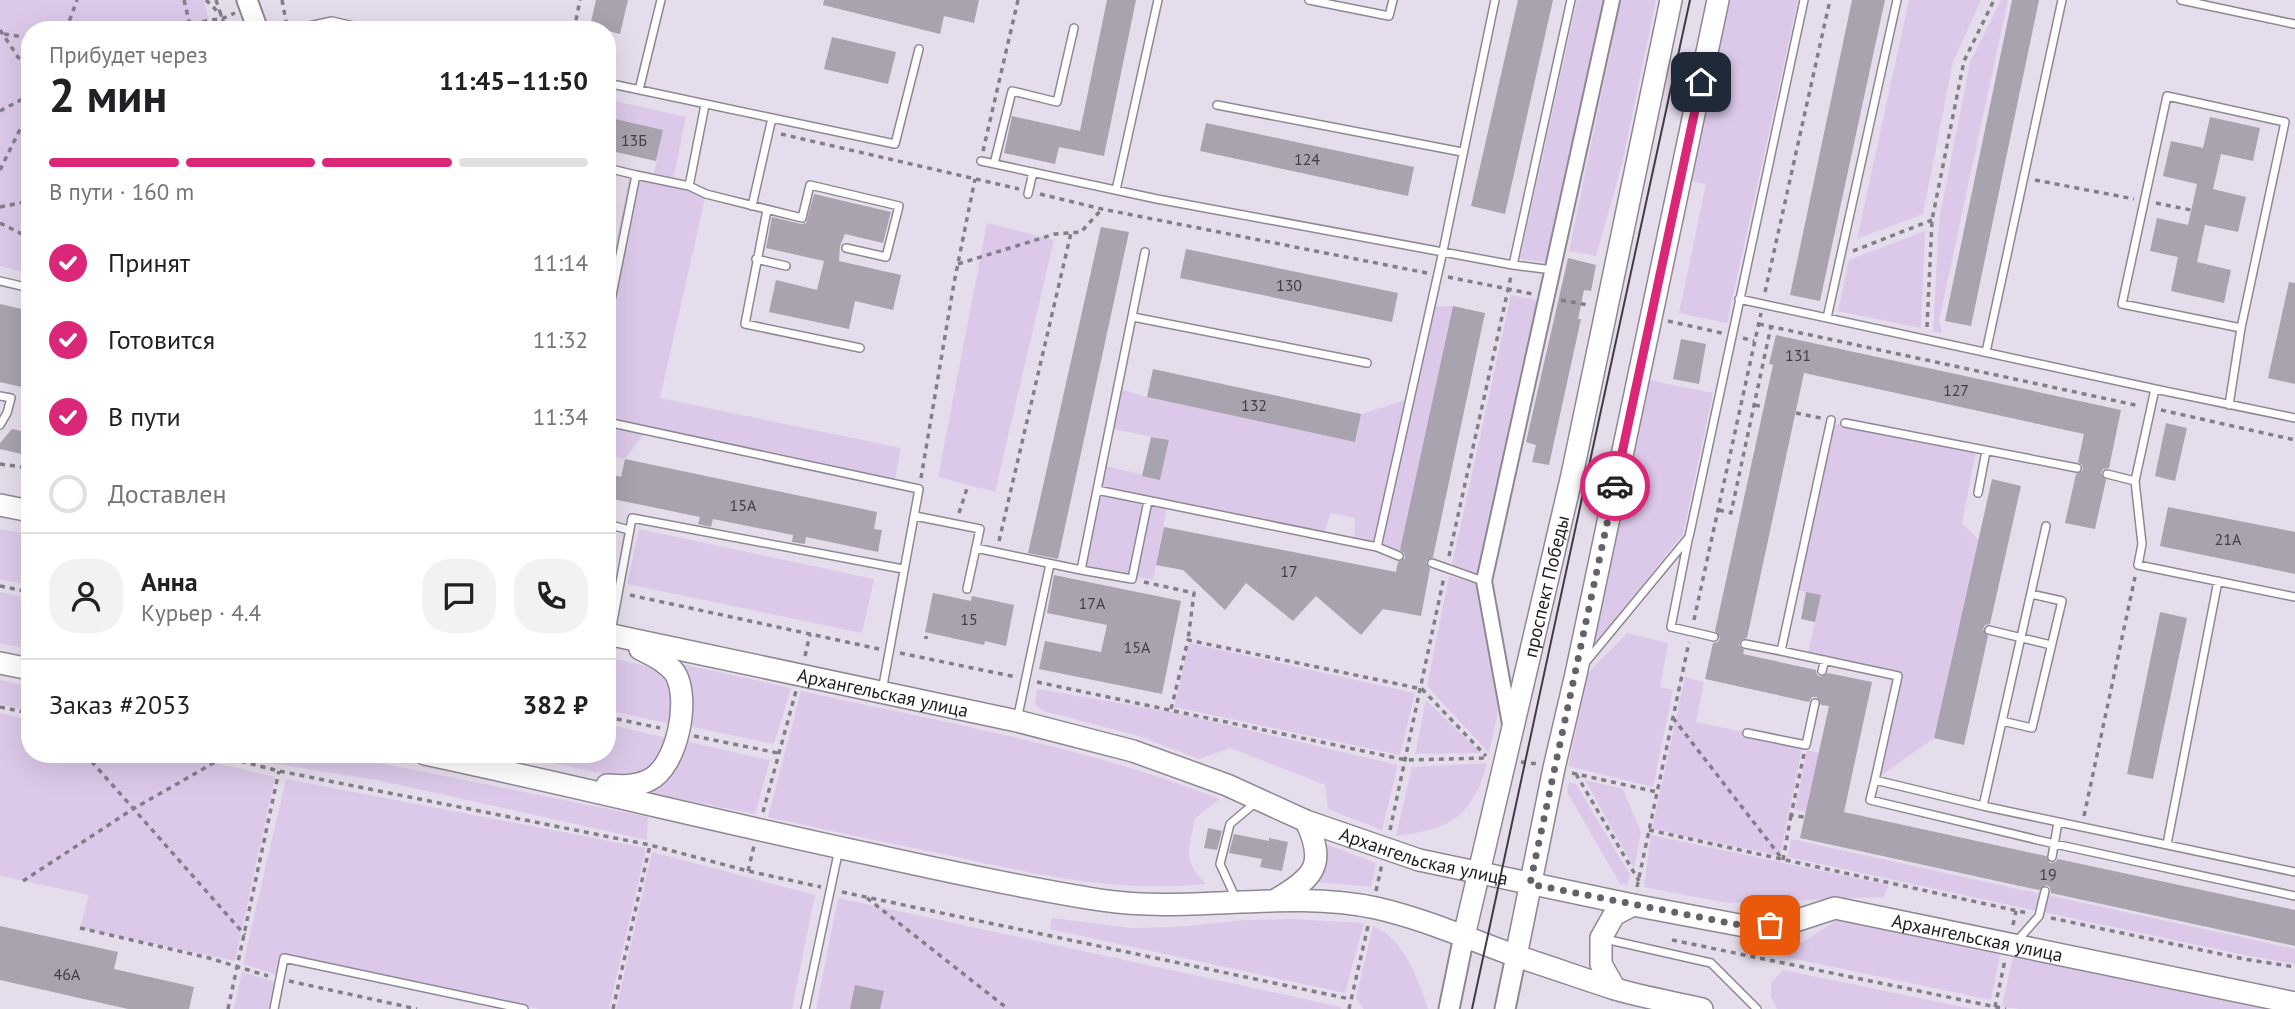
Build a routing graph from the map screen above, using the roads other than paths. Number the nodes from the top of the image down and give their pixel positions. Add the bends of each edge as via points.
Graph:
1 (247, 0) edge
2 (661, 0) edge
3 (1158, 0) edge
4 (1310, 0) edge
5 (1393, 0) edge
6 (1495, 0) edge
7 (1571, 0) edge
8 (1612, 0) edge
9 (1671, 0) edge
10 (1718, 0) edge
11 (1804, 0) edge
12 (1897, 0) edge
13 (2062, 0) edge
14 (2181, 0) edge
15 (255, 21) edge
16 (2294, 24) edge
17 (1074, 28) dead end
18 (919, 49) dead end
19 (616, 85) edge
20 (639, 90) junction
21 (705, 105) junction
22 (1217, 105) dead end
23 (772, 118) junction
24 (1462, 152) junction
25 (981, 161) road end
26 (994, 164) junction
27 (616, 170) edge
28 (1032, 172) junction
29 (636, 175) junction
30 (689, 186) junction
31 (1116, 190) junction
32 (1028, 193) road end
33 (752, 206) junction
34 (767, 210) junction
35 (846, 248) dead end
36 (1443, 251) junction
37 (1145, 252) dead end
38 (756, 259) junction
39 (1513, 265) junction
40 (786, 266) dead end
41 (1553, 270) junction
42 (616, 275) edge
43 (0, 281) edge
44 (21, 286) edge
45 (1739, 299) junction
46 (1133, 317) junction
47 (1827, 318) junction
48 (2241, 328) junction
49 (860, 348) dead end
50 (1986, 352) junction
51 (1367, 363) dead end
52 (2155, 389) junction
53 (0, 396) edge
54 (2229, 405) junction
55 (2295, 418) edge
56 (1830, 420) road end
57 (1845, 423) dead end
58 (616, 424) edge
59 (0, 425) edge
60 (1986, 451) junction
61 (2077, 468) dead end
62 (2107, 474) dead end
63 (2135, 481) junction
64 (1097, 490) junction
65 (1978, 493) dead end
66 (1148, 501) junction
67 (0, 505) edge
68 (21, 509) edge
69 (915, 516) junction
70 (616, 526) edge
71 (2046, 526) dead end
72 (629, 530) junction
73 (1689, 537) junction
74 (1377, 547) junction
75 (976, 548) junction
76 (1399, 556) dead end
77 (1432, 563) dead end
78 (1050, 564) junction
79 (903, 569) junction
80 (1081, 570) junction
81 (1484, 581) junction
82 (2218, 581) junction
83 (967, 589) dead end
84 (2031, 594) junction
85 (2295, 597) edge
86 (616, 602) edge
87 (1989, 630) dead end
88 (616, 636) edge
89 (616, 638) edge
90 (1714, 638) dead end
91 (2021, 638) junction
92 (1745, 644) dead end
93 (2052, 645) junction
94 (1781, 651) junction
95 (1825, 660) junction
96 (0, 663) edge
97 (21, 668) edge
98 (1822, 671) dead end
99 (1576, 674) junction
100 (882, 692) junction
101 (1815, 703) dead end
102 (1017, 721) junction
103 (2003, 721) junction
104 (1511, 728) junction
105 (1747, 733) dead end
106 (467, 763) edge
107 (1875, 780) junction
108 (566, 784) junction
109 (1259, 800) junction
110 (1983, 806) junction
111 (1306, 821) junction
112 (2059, 822) junction
113 (2055, 844) junction
114 (2167, 844) junction
115 (839, 848) junction
116 (2052, 857) dead end
117 (2295, 872) edge
118 (1478, 873) junction
119 (1530, 884) junction
120 (2045, 891) dead end
121 (2295, 896) edge
122 (1277, 900) junction
123 (1237, 901) junction
124 (1633, 905) junction
125 (1464, 936) junction
126 (1601, 938) junction
127 (2015, 944) junction
128 (1516, 956) junction
129 (1615, 989) junction
130 (2295, 1003) edge
131 (274, 1009) edge
132 (524, 1009) edge
133 (805, 1009) edge
134 (1449, 1009) edge
135 (1505, 1009) edge
136 (1702, 1009) edge
137 (1757, 1009) edge

1 - 15 main road
2 - 20 lane
3 - 31 lane
4 - 5 lane via 1390,16
6 - 24 lane
7 - 39 lane
8 - 41 street
9 - 104 main road, проспект Победы via 1572,475
10 - 99 main road
11 - 45 lane
12 - 47 lane
13 - 50 lane
14 - 16 lane
17 - 26 lane via 1057,102 1012,91
18 - 23 lane via 895,144
19 - 20 lane
20 - 21 lane
21 - 23 lane
21 - 30 lane
22 - 24 lane
23 - 33 lane
24 - 36 lane
25 - 26 lane
26 - 28 lane
27 - 29 lane
28 - 31 lane
28 - 32 lane
29 - 30 lane
29 - 42 lane
30 - 33 lane
31 - 36 lane
33 - 34 lane
34 - 35 lane via 802,218 810,185 900,206 886,257
34 - 38 lane
36 - 39 lane
36 - 74 lane
37 - 46 lane
38 - 40 lane
38 - 49 lane via 745,324
39 - 41 lane
41 - 81 street
43 - 44 lane
45 - 47 lane
45 - 73 lane
46 - 51 lane
46 - 64 lane
47 - 50 lane
48 - 48 lane via 2286,122 2167,96 2122,304
48 - 54 lane
50 - 52 lane
52 - 54 lane
52 - 63 lane
53 - 59 lane via 11,398
54 - 55 lane
56 - 94 lane
57 - 60 lane
58 - 69 lane via 919,489
60 - 61 lane
60 - 65 lane
62 - 63 lane
63 - 82 lane via 2142,544 2138,565
64 - 66 lane
64 - 80 lane
66 - 74 lane
66 - 80 lane via 1132,579
67 - 68 main road
69 - 75 lane via 980,529
69 - 79 lane
70 - 72 lane
71 - 84 lane
72 - 79 lane via 632,518
72 - 86 lane
73 - 90 lane via 1671,627
73 - 99 lane
74 - 76 lane
75 - 78 lane
75 - 83 lane
77 - 81 lane
78 - 80 lane
78 - 102 lane
79 - 100 lane
81 - 104 street
82 - 85 lane
82 - 114 lane
84 - 91 lane
84 - 93 lane via 2062,601
87 - 91 lane
88 - 100 main road, Архангельская улица
89 - 108 main road via 663,660 675,674 683,709 670,757 651,780 633,786
91 - 93 lane
91 - 103 lane
92 - 94 lane
93 - 103 lane via 2032,728
94 - 95 lane
95 - 98 lane
95 - 107 lane via 1898,676
96 - 97 main road
99 - 119 main road
100 - 102 main road, Архангельская улица
101 - 105 lane via 1806,745
102 - 109 main road, Архангельская улица via 1133,751
103 - 110 lane
104 - 118 main road, проспект Победы via 1496,759
106 - 108 main road
107 - 110 lane
107 - 113 lane via 1870,800
108 - 115 main road
109 - 111 main road, Архангельская улица
109 - 123 lane via 1230,824 1220,864
110 - 112 lane
111 - 118 main road, Архангельская улица via 1385,850
111 - 122 main road via 1316,848 1311,873 1303,884
112 - 113 lane
112 - 114 lane
113 - 116 lane
113 - 121 lane
114 - 117 lane
115 - 123 main road via 1106,901 1170,905
115 - 133 lane
118 - 119 main road, Архангельская улица
118 - 125 main road, проспект Победы
119 - 124 main road, Архангельская улица
119 - 128 main road
120 - 127 lane via 2039,916
122 - 123 main road
122 - 125 main road via 1348,903 1408,916
124 - 126 main road via 1614,915
124 - 127 main road, Архангельская улица via 1750,927 1789,923 1835,908
125 - 128 main road
125 - 134 main road, проспект Победы
126 - 129 main road via 1601,964
126 - 137 lane via 1711,963
127 - 130 main road, Архангельская улица
128 - 129 main road
128 - 135 main road
129 - 136 main road
131 - 132 lane via 284,958

